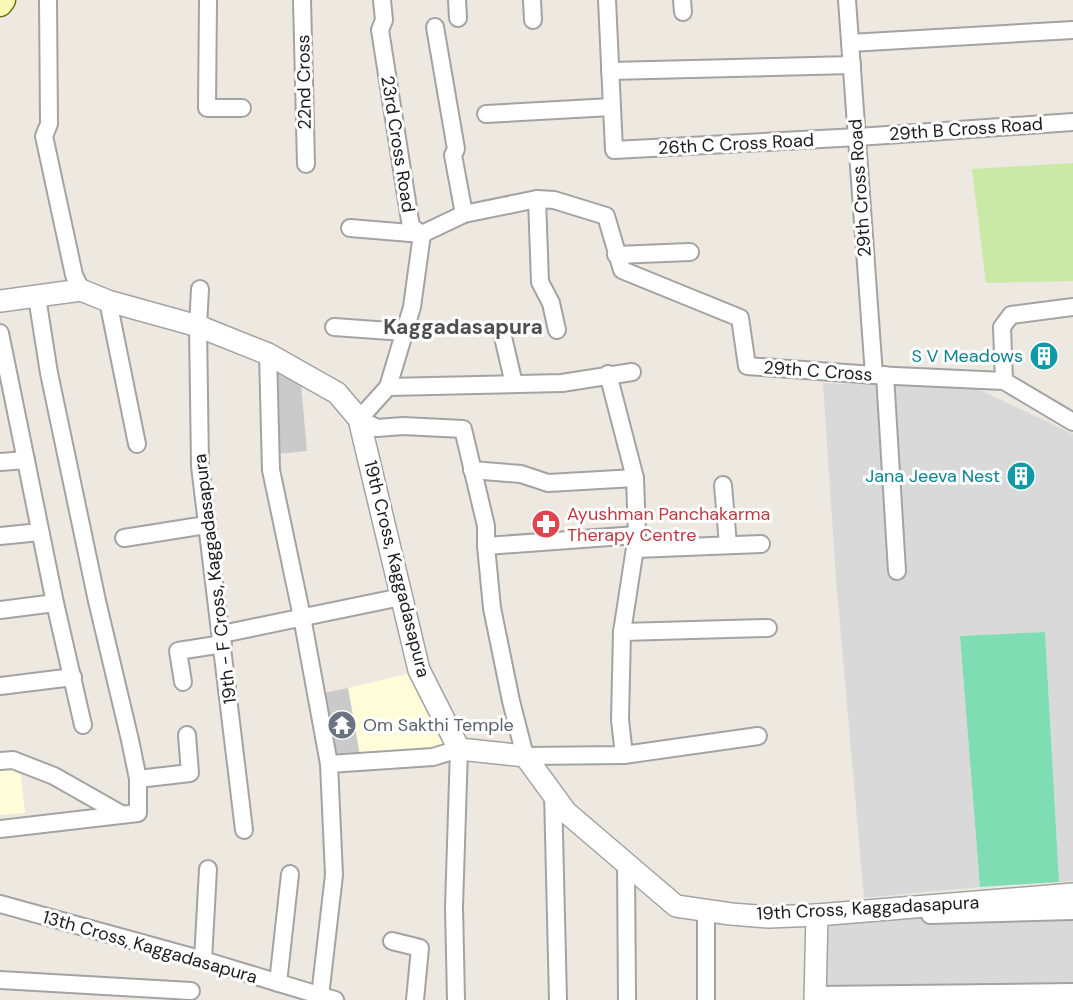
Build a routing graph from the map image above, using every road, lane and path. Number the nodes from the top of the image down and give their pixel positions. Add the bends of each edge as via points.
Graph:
1 (3, 0) edge
2 (48, 0) edge
3 (208, 0) edge
4 (302, 0) edge
5 (382, 0) edge
6 (457, 0) edge
7 (532, 0) edge
8 (607, 0) edge
9 (847, 0) edge
10 (0, 4) edge
11 (458, 18) dead end
12 (533, 20) dead end
13 (435, 27) dead end
14 (1073, 30) edge
15 (850, 44) junction
16 (852, 65) junction
17 (610, 71) junction
18 (611, 107) junction
19 (242, 108) dead end
20 (486, 114) dead end
21 (1073, 122) edge
22 (858, 137) junction
23 (306, 164) dead end
24 (537, 199) junction
25 (464, 214) junction
26 (350, 228) dead end
27 (422, 234) junction
28 (690, 252) dead end
29 (616, 255) junction
30 (200, 289) dead end
31 (81, 290) junction
32 (37, 297) junction
33 (0, 301) edge
34 (108, 301) junction
35 (1073, 308) edge
36 (198, 326) junction
37 (334, 327) dead end
38 (557, 330) dead end
39 (404, 332) junction
40 (0, 333) edge
41 (503, 337) dead end
42 (268, 354) junction
43 (632, 372) dead end
44 (608, 374) junction
45 (880, 375) junction
46 (1004, 381) junction
47 (514, 384) junction
48 (388, 387) junction
49 (5, 388) edge
50 (359, 419) junction
51 (1073, 422) edge
52 (137, 444) dead end
53 (26, 460) junction
54 (0, 462) edge
55 (472, 470) junction
56 (635, 478) junction
57 (723, 485) dead end
58 (206, 525) junction
59 (40, 532) junction
60 (0, 536) edge
61 (124, 538) dead end
62 (636, 542) junction
63 (761, 544) dead end
64 (728, 545) junction
65 (486, 546) junction
66 (897, 571) dead end
67 (401, 597) junction
68 (54, 603) junction
69 (0, 610) edge
70 (302, 616) junction
71 (768, 627) dead end
72 (622, 632) junction
73 (222, 639) junction
74 (73, 677) junction
75 (183, 682) dead end
76 (0, 686) edge
77 (83, 725) dead end
78 (187, 735) dead end
79 (758, 736) dead end
80 (459, 749) junction
81 (624, 755) junction
82 (525, 756) junction
83 (0, 761) edge
84 (329, 764) junction
85 (138, 779) junction
86 (553, 792) junction
87 (121, 814) junction
88 (0, 829) edge
89 (244, 830) dead end
90 (626, 862) junction
91 (208, 868) dead end
92 (290, 874) dead end
93 (1073, 894) edge
94 (0, 904) edge
95 (706, 910) junction
96 (1073, 911) edge
97 (817, 915) junction
98 (392, 941) dead end
99 (203, 960) junction
100 (0, 980) edge
101 (278, 983) junction
102 (191, 991) dead end
103 (1073, 992) edge
104 (319, 997) edge
105 (819, 997) edge
106 (415, 1000) edge
107 (456, 1000) edge
108 (558, 1000) edge
109 (627, 1000) edge
110 (706, 1000) edge

1 - 10 main road
2 - 31 street via 49,124 44,136 74,275
3 - 19 street via 207,108
4 - 23 street, 22nd Cross
5 - 27 street, 23rd Cross Road via 384,21 380,30 409,216 411,227
6 - 11 street
7 - 12 street
8 - 17 street
9 - 15 street, 29th Cross Road
13 - 25 street
14 - 15 street
15 - 16 street, 29th Cross Road
16 - 17 street
16 - 22 street, 29th Cross Road
17 - 18 street
18 - 20 street
18 - 22 street, 26th C Cross Road via 614,150
21 - 22 street, 29th B Cross Road
22 - 45 street, 29th Cross Road via 867,296
24 - 25 street
24 - 29 street, 29th C Cross via 554,200 606,216
24 - 38 street via 540,282 551,303
25 - 27 street
26 - 27 street
27 - 39 street, 23rd Cross Road via 412,307
28 - 29 street
29 - 45 street, 29th C Cross via 622,270 740,318 747,366
30 - 36 street, 19th - F Cross, Kaggadasapura
31 - 32 street
31 - 34 street, 19th Cross, Kaggadasapura
32 - 33 street
32 - 85 street via 49,373
34 - 36 street, 19th Cross, Kaggadasapura
34 - 52 street
35 - 46 street via 1011,315 1002,327
36 - 42 street, 19th Cross, Kaggadasapura
36 - 58 street, 19th - F Cross, Kaggadasapura via 200,466
37 - 39 street
39 - 48 street, 23rd Cross Road
40 - 49 street
41 - 47 street
42 - 50 street, 19th Cross, Kaggadasapura via 337,393
42 - 70 street via 271,470
43 - 44 street
44 - 47 street via 562,383
44 - 56 street
45 - 46 street, 29th C Cross
45 - 66 street, 29th Cross Road
46 - 51 street, 29th C Cross
47 - 48 street
48 - 50 street
49 - 53 street
50 - 55 street via 377,428 463,429
50 - 67 street, 19th Cross, Kaggadasapura
53 - 54 street
53 - 59 street
55 - 56 street via 521,474 548,483
55 - 65 street via 486,526
56 - 62 street
57 - 64 street
58 - 61 street
58 - 73 street, 19th - F Cross, Kaggadasapura
59 - 60 street
59 - 68 street
62 - 64 street
62 - 65 street
62 - 72 street
63 - 64 street
65 - 82 street via 492,608
67 - 70 street
67 - 80 street, 19th Cross, Kaggadasapura via 420,670
68 - 69 street
68 - 74 street
70 - 73 street
70 - 84 street
71 - 72 street
72 - 81 street
73 - 75 street via 178,651
73 - 89 street, 19th - F Cross, Kaggadasapura
74 - 76 street
74 - 77 street
78 - 85 street via 190,773
79 - 81 street
80 - 82 street
80 - 84 street via 433,757
80 - 107 street via 454,907
81 - 82 street
82 - 86 street, 19th Cross, Kaggadasapura
83 - 87 street via 13,760 54,776
84 - 104 street via 334,874
85 - 87 street via 138,813
86 - 90 street, 19th Cross, Kaggadasapura via 566,812
86 - 108 street
87 - 88 street
90 - 95 street, 19th Cross, Kaggadasapura via 676,906
90 - 109 street
91 - 99 street
92 - 101 street
93 - 97 street, 19th Cross, Kaggadasapura
94 - 99 street, 13th Cross, Kaggadasapura
95 - 97 street, 19th Cross, Kaggadasapura via 769,917
95 - 110 street
96 - 105 street via 827,918
97 - 105 street
98 - 106 street via 420,948
99 - 101 street, 13th Cross, Kaggadasapura
100 - 102 street
101 - 104 street, 13th Cross, Kaggadasapura
103 - 105 street

